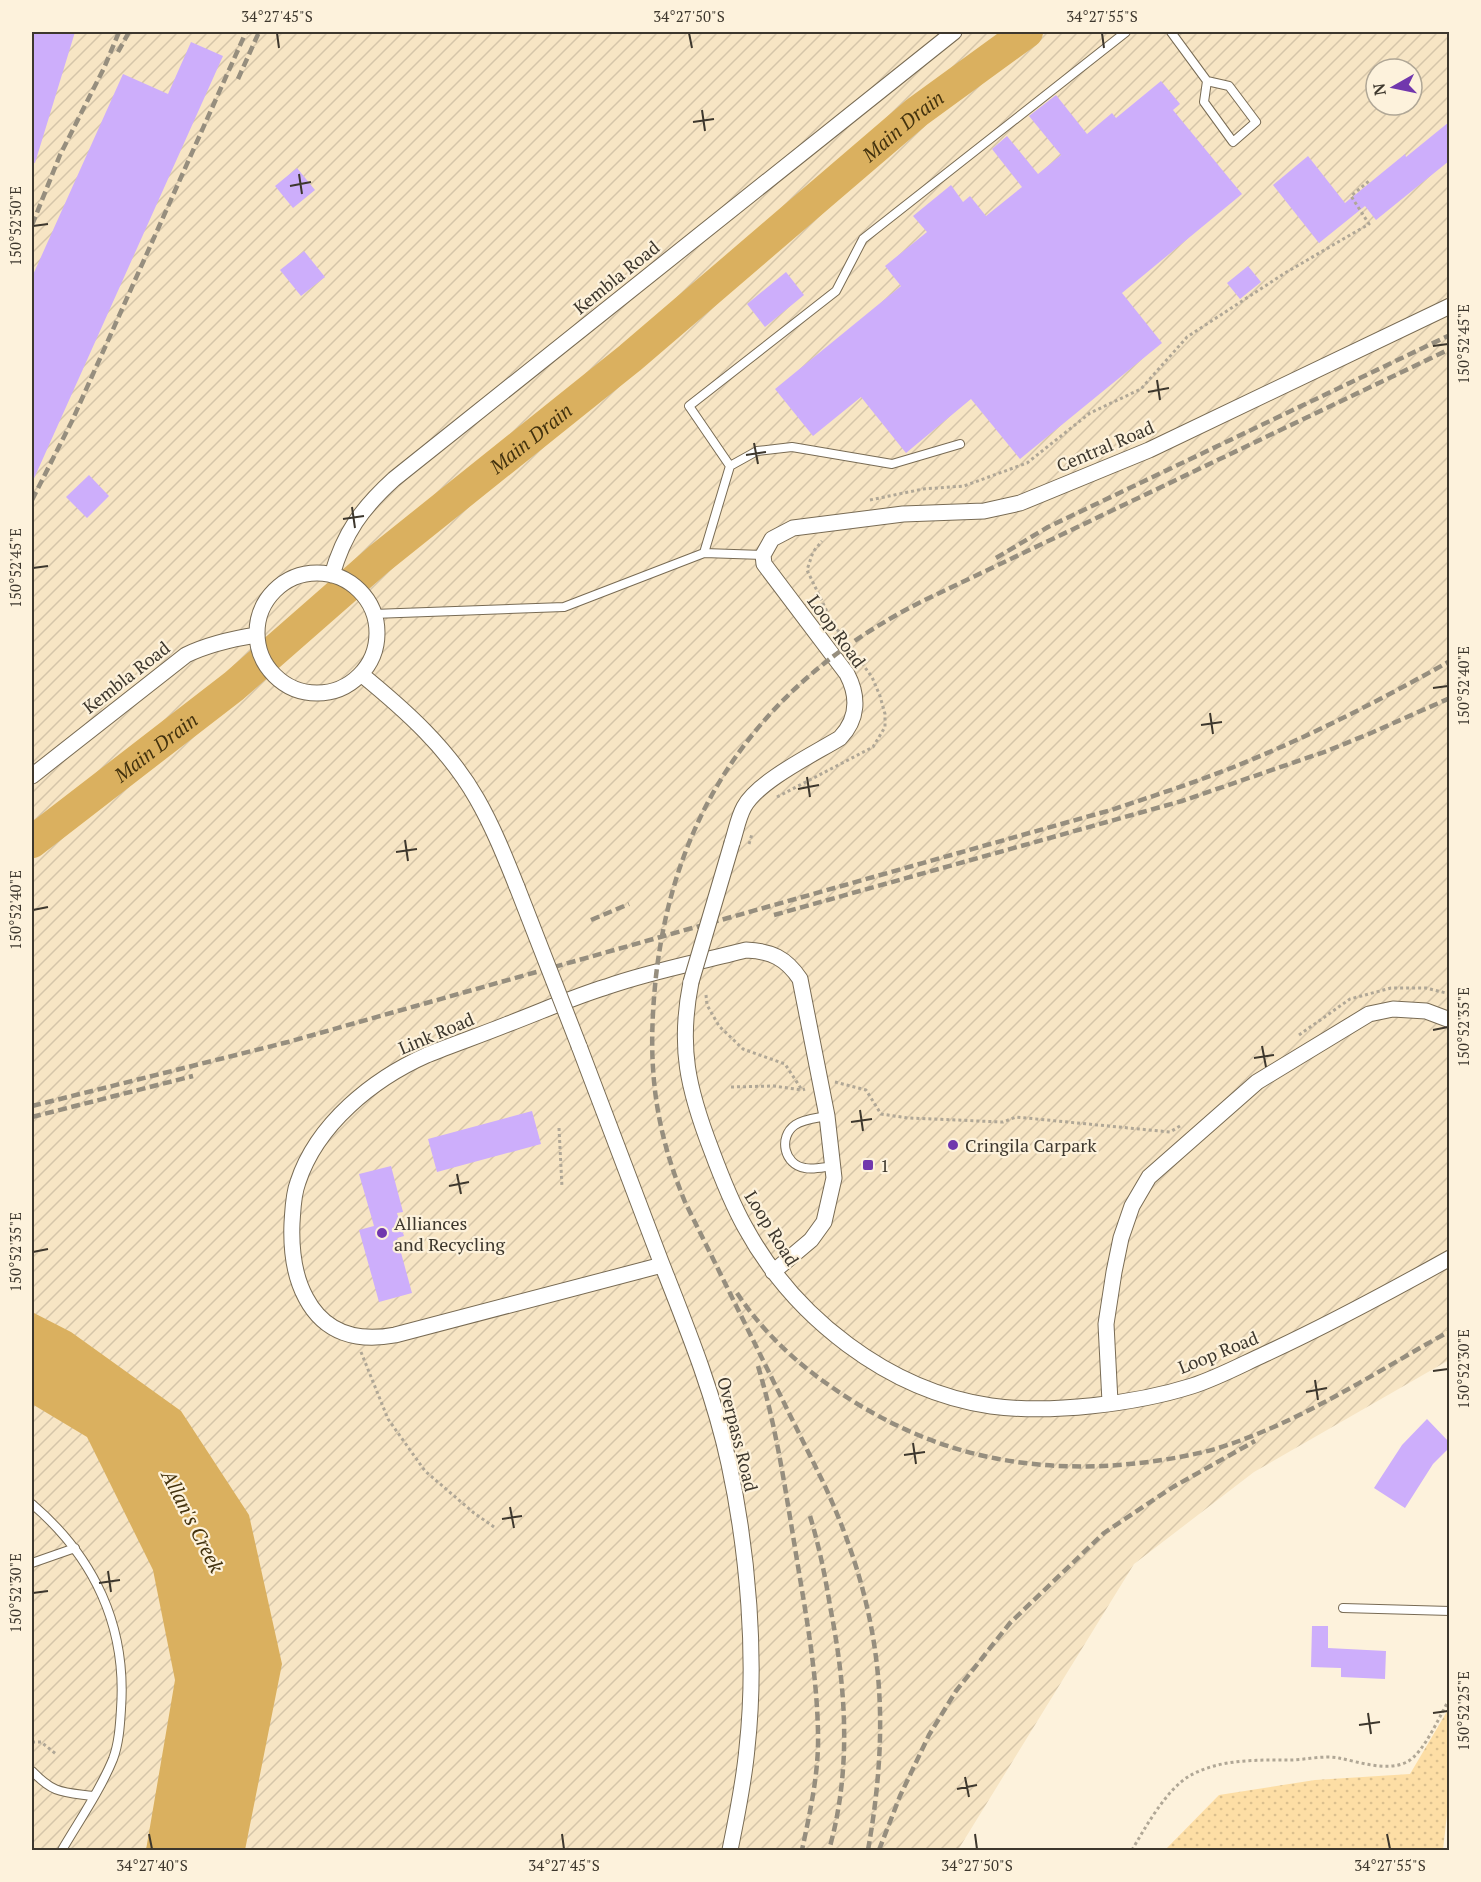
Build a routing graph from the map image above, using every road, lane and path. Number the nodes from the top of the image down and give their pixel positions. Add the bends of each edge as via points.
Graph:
1 (954, 32) edge
2 (1126, 32) edge
3 (1171, 32) edge
4 (1207, 81) junction
5 (1449, 306) edge
6 (960, 444) dead end
7 (730, 466) junction
8 (704, 553) junction
9 (764, 555) junction
10 (332, 575) junction
11 (373, 614) junction
12 (257, 640) junction
13 (360, 674) junction
14 (32, 776) edge
15 (706, 990) dead end
16 (1449, 994) edge
17 (1449, 1020) edge
18 (1292, 1040) dead end
19 (820, 1085) junction
20 (731, 1087) dead end
21 (802, 1090) junction
22 (827, 1116) junction
23 (1184, 1124) dead end
24 (559, 1128) dead end
25 (833, 1166) junction
26 (562, 1187) dead end
27 (1449, 1258) edge
28 (662, 1266) junction
29 (773, 1272) junction
30 (355, 1336) junction
31 (1110, 1402) junction
32 (32, 1504) edge
33 (494, 1527) dead end
34 (75, 1548) junction
35 (32, 1563) edge
36 (1343, 1608) dead end
37 (1449, 1611) edge
38 (1449, 1698) edge
39 (32, 1742) edge
40 (56, 1754) dead end
41 (32, 1771) edge
42 (93, 1796) junction
43 (62, 1851) edge
44 (730, 1851) edge
45 (1132, 1851) edge

1 - 10 street, Kembla Road via 394,479 358,516
2 - 7 lane via 863,238 836,291 689,406
3 - 4 lane
4 - 4 lane via 1229,86 1256,122 1233,142 1204,102
5 - 9 street, Central Road via 1149,450 1020,503 984,511 903,514 793,528 772,539
6 - 7 lane via 892,464 792,447 757,452
7 - 8 lane
8 - 9 lane
8 - 11 lane via 564,607
9 - 29 street, Loop Road, bridge via 768,572 847,674 855,707 848,730 840,738 778,776 744,806 691,982 686,1011 685,1053 696,1109 730,1200
10 - 11 street via 350,583
10 - 12 street via 313,573 279,586 259,616
11 - 13 street via 375,646
12 - 13 street via 270,672 305,693 326,693 345,687
12 - 14 street, Kembla Road via 226,639 186,655
13 - 28 street, Overpass Road, bridge via 423,729 477,799 517,887
15 - 21 path via 707,1005 719,1026 743,1049 785,1064
16 - 18 path via 1426,988 1391,988 1350,999
17 - 31 street via 1426,1011 1393,1009 1369,1014 1257,1082 1149,1177 1132,1206 1114,1272 1106,1324
19 - 21 path
19 - 22 street, Link Road
19 - 23 path via 839,1082 866,1090 881,1114 908,1118 1003,1122 1016,1117 1170,1132
19 - 30 street, Link Road via 800,979 779,956 758,950 606,986 394,1072 344,1112 321,1139 297,1184 293,1207 294,1256 306,1298 318,1316
20 - 21 path
22 - 25 street, Link Road
22 - 25 lane via 794,1126 788,1131 784,1146 798,1166
24 - 26 path
25 - 29 street, Link Road via 824,1222 811,1240
27 - 31 street, Loop Road via 1312,1333 1226,1372 1192,1386
28 - 30 street, Link Road via 395,1335 364,1339
28 - 44 street, Overpass Road via 709,1390 729,1463 742,1539 751,1677 747,1746
29 - 31 street, Loop Road via 834,1334 870,1360 956,1399 992,1406 1069,1407
30 - 33 path via 388,1419 425,1471
32 - 34 lane
34 - 35 lane
34 - 42 lane via 103,1594 121,1666 120,1731 114,1757
36 - 37 lane
38 - 45 path via 1418,1752 1407,1762 1383,1766 1337,1758 1256,1760 1220,1764 1189,1776 1170,1792
39 - 40 path via 41,1742
41 - 42 lane via 56,1791
42 - 43 lane

